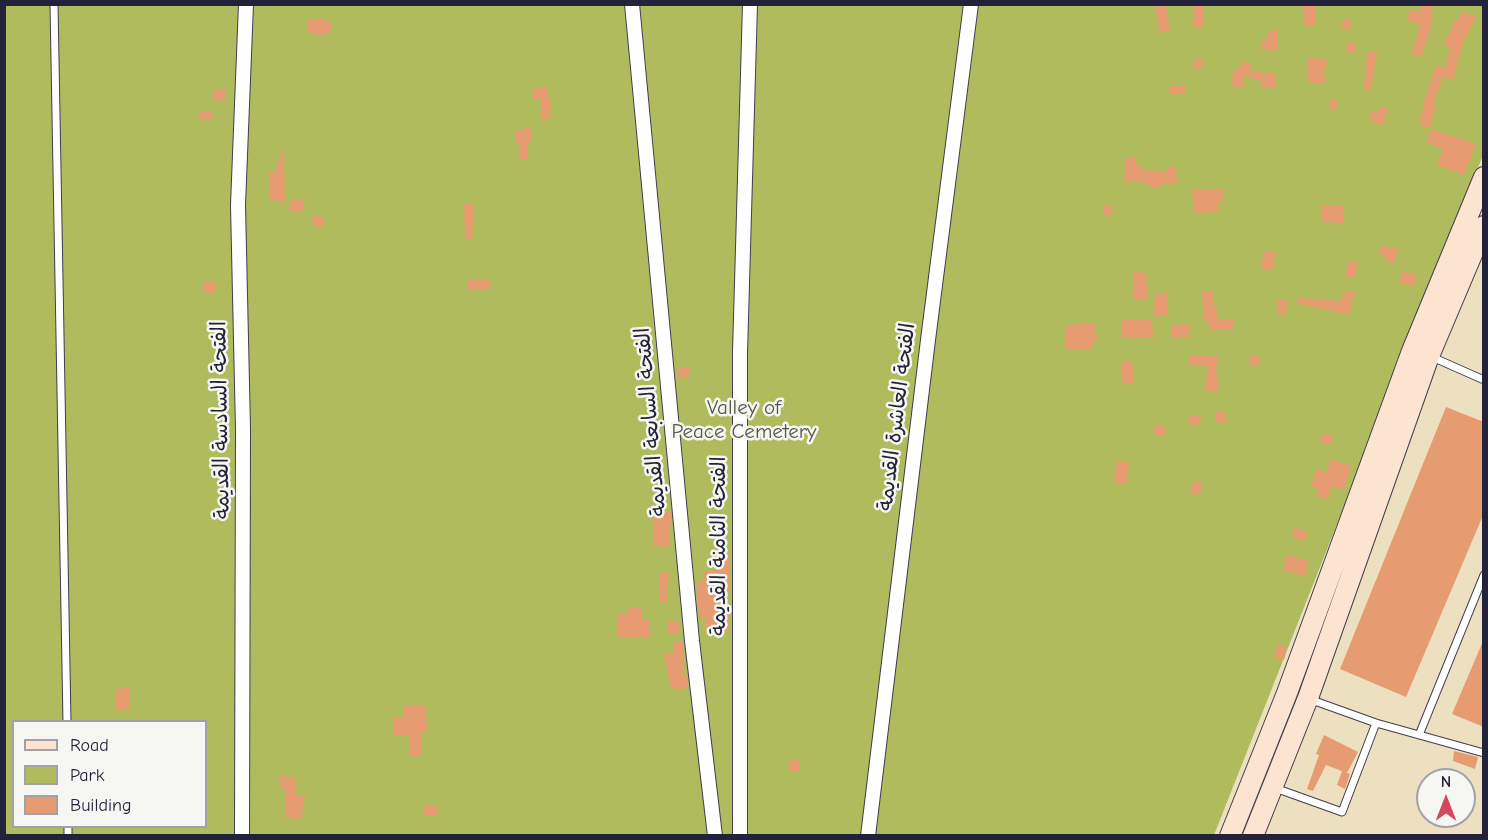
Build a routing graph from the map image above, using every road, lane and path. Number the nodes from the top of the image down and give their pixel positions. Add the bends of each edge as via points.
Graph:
1 (54, 4) edge
2 (246, 4) edge
3 (632, 4) edge
4 (750, 4) edge
5 (971, 4) edge
6 (1484, 177) edge
7 (1484, 226) edge
8 (1429, 356) junction
9 (1484, 380) edge
10 (1484, 574) edge
11 (1308, 698) junction
12 (67, 720) edge
13 (1376, 723) junction
14 (1419, 735) junction
15 (1484, 753) edge
16 (1272, 788) junction
17 (242, 836) edge
18 (715, 836) edge
19 (740, 836) edge
20 (868, 836) edge
21 (1230, 836) edge
22 (1253, 836) edge

1 - 12 lane
2 - 17 street, الفتحة السادسة القديمة via 238,205 243,429
3 - 18 street, الفتحة السابعة القديمة via 692,641
4 - 19 street, الفتحة الثامنة القديمة via 740,353
5 - 20 street, الفتحة العاشرة القديمة
6 - 21 main road via 1412,351 1287,693
7 - 8 main road
8 - 9 lane
8 - 11 main road
10 - 14 lane
11 - 13 lane
11 - 16 main road
13 - 14 lane
13 - 16 lane via 1342,812
14 - 15 lane
16 - 22 main road

